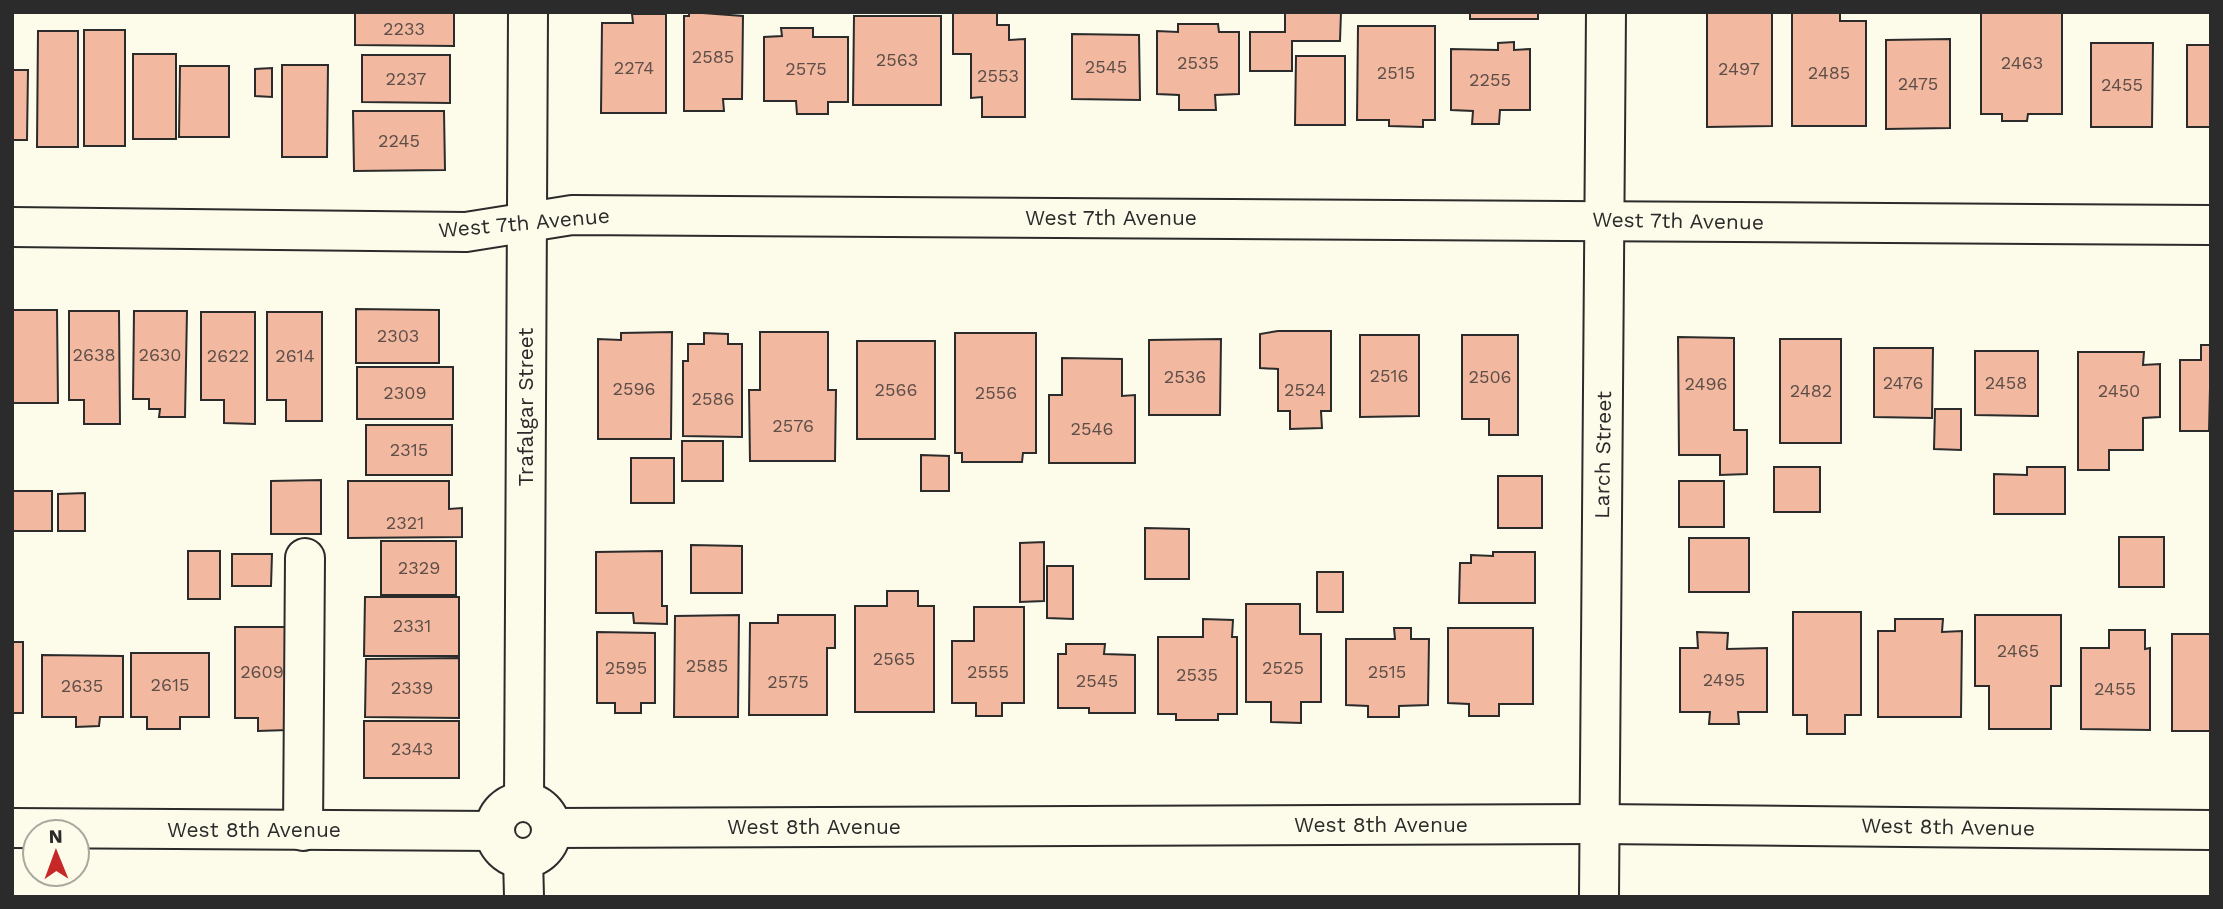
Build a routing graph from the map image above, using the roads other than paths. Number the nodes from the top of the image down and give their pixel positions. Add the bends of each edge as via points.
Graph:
1 (528, 12) edge
2 (1605, 12) edge
3 (1604, 220) junction
4 (527, 221) junction
5 (2211, 225) edge
6 (12, 227) edge
7 (305, 558) dead end
8 (524, 801) junction
9 (1600, 824) junction
10 (12, 828) edge
11 (552, 828) junction
12 (2211, 830) edge
13 (303, 831) junction
14 (495, 831) junction
15 (523, 858) junction
16 (524, 897) edge
17 (1599, 897) edge

1 - 4 street, Trafalgar Street
2 - 3 street, Larch Street
3 - 4 street, West 7th Avenue via 572,215
3 - 5 street, West 7th Avenue
3 - 9 street, Larch Street
4 - 6 street, West 7th Avenue via 466,232
4 - 8 street, Trafalgar Street
7 - 13 street
8 - 11 street via 546,813
8 - 14 street via 500,813
9 - 11 street, West 8th Avenue
9 - 12 street, West 8th Avenue
9 - 17 street, Larch Street
10 - 13 street, West 8th Avenue
11 - 15 street via 547,846
13 - 14 street, West 8th Avenue
14 - 15 street via 507,853
15 - 16 street

